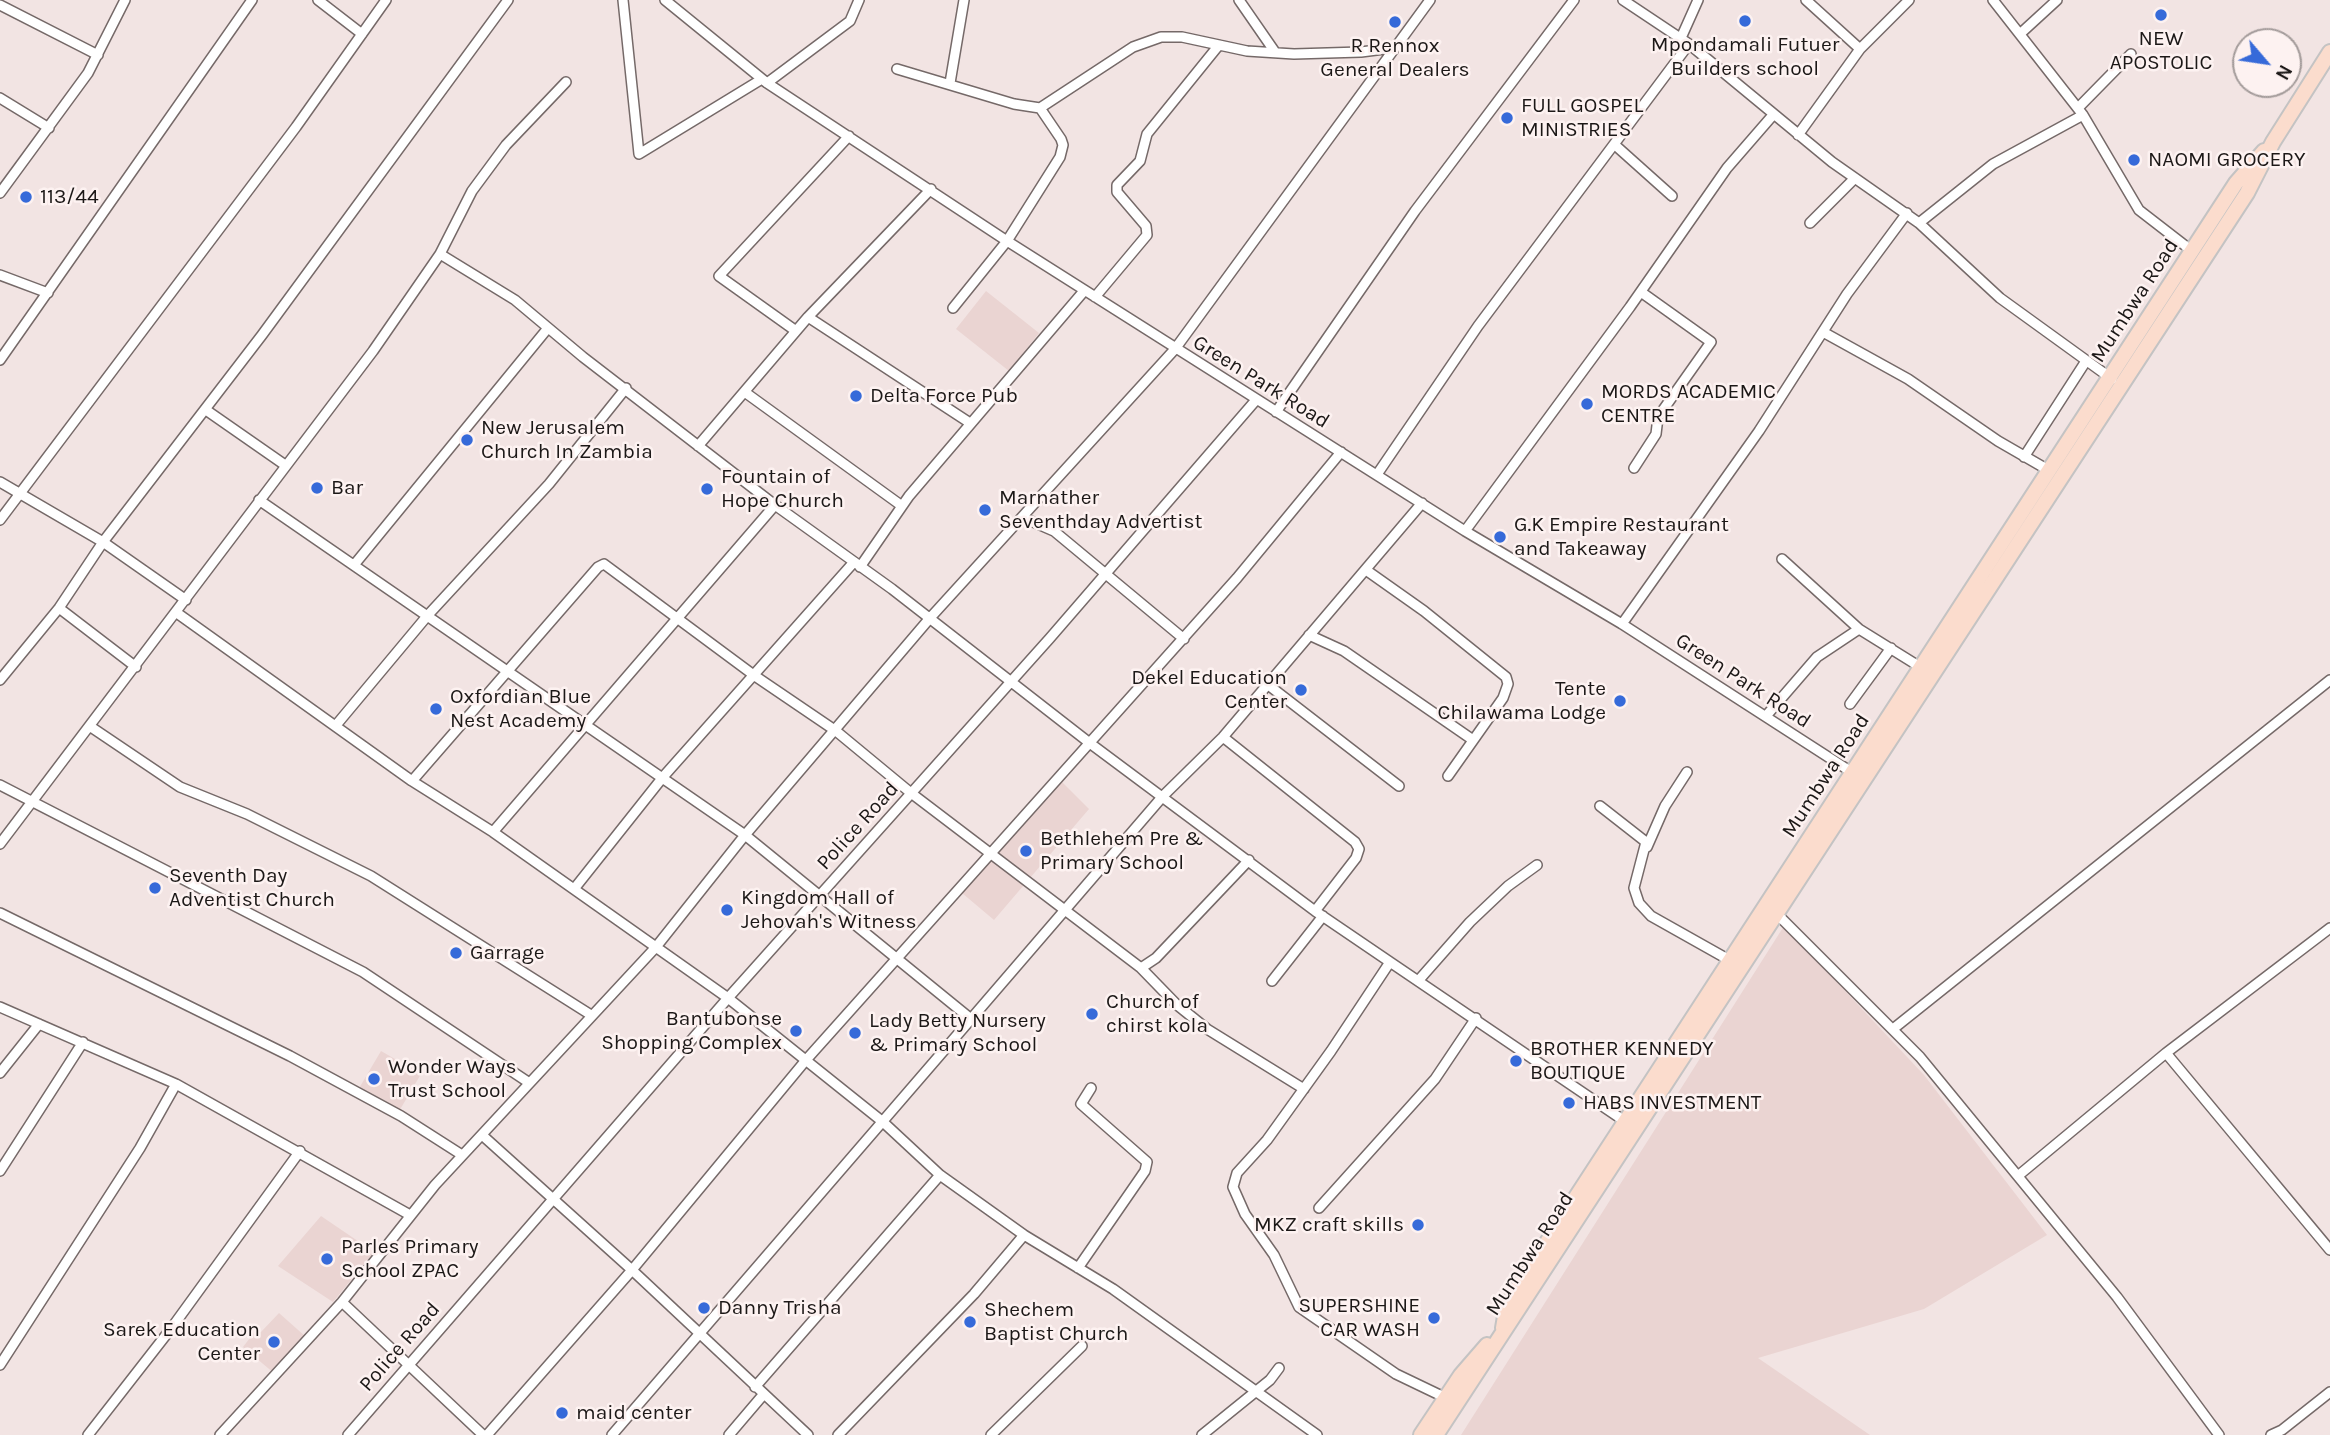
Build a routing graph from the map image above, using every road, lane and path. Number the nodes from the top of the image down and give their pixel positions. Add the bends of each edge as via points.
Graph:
1 (125, 0) edge
2 (252, 0) edge
3 (318, 0) edge
4 (386, 0) edge
5 (508, 0) edge
6 (623, 0) edge
7 (665, 0) edge
8 (859, 0) edge
9 (964, 0) edge
10 (1239, 0) edge
11 (1430, 0) edge
12 (1574, 0) edge
13 (1623, 0) edge
14 (1698, 0) edge
15 (1806, 0) edge
16 (1909, 0) edge
17 (1993, 0) edge
18 (2057, 0) edge
19 (0, 5) edge
20 (2021, 33) junction
21 (362, 34) junction
22 (1685, 41) junction
23 (1219, 45) junction
24 (1392, 48) junction
25 (1860, 49) junction
26 (1275, 52) junction
27 (2330, 52) edge
28 (2132, 54) dead end
29 (99, 55) junction
30 (897, 69) dead end
31 (764, 81) junction
32 (566, 82) dead end
33 (950, 83) junction
34 (0, 98) edge
35 (1040, 108) junction
36 (2080, 112) junction
37 (1773, 115) junction
38 (49, 128) junction
39 (1798, 135) junction
40 (849, 136) junction
41 (2273, 142) junction
42 (1615, 145) junction
43 (1855, 178) junction
44 (931, 188) junction
45 (0, 193) edge
46 (1672, 196) dead end
47 (1906, 214) junction
48 (1810, 223) dead end
49 (1919, 223) junction
50 (1007, 241) junction
51 (2192, 250) junction
52 (440, 254) junction
53 (0, 275) edge
54 (1084, 290) junction
55 (1641, 292) junction
56 (48, 293) junction
57 (1095, 297) junction
58 (953, 308) dead end
59 (808, 317) junction
60 (548, 328) junction
61 (796, 331) junction
62 (1823, 332) junction
63 (1175, 349) junction
64 (0, 360) edge
65 (2086, 361) junction
66 (2116, 382) junction
67 (626, 388) junction
68 (746, 393) junction
69 (1256, 400) junction
70 (205, 410) junction
71 (1276, 412) junction
72 (970, 423) junction
73 (698, 446) junction
74 (1341, 452) junction
75 (2024, 457) junction
76 (285, 465) junction
77 (1634, 468) dead end
78 (2050, 471) junction
79 (1378, 473) junction
80 (0, 482) edge
81 (20, 494) junction
82 (259, 500) junction
83 (1422, 503) junction
84 (775, 505) junction
85 (902, 506) junction
86 (1024, 518) junction
87 (0, 520) edge
88 (1465, 531) junction
89 (103, 542) junction
90 (1782, 559) dead end
91 (857, 564) junction
92 (354, 565) junction
93 (1366, 570) junction
94 (1107, 572) junction
95 (186, 600) junction
96 (59, 608) junction
97 (177, 613) junction
98 (428, 615) junction
99 (680, 618) junction
100 (930, 618) junction
101 (1622, 624) junction
102 (1858, 629) junction
103 (1310, 635) junction
104 (1184, 639) junction
105 (1891, 648) junction
106 (136, 667) junction
107 (509, 669) junction
108 (1926, 671) junction
109 (755, 676) junction
110 (0, 680) edge
111 (2330, 680) edge
112 (1012, 681) junction
113 (1267, 684) junction
114 (1850, 704) dead end
115 (1766, 716) junction
116 (337, 724) junction
117 (587, 724) junction
118 (91, 727) junction
119 (836, 732) junction
120 (1223, 737) junction
121 (1474, 740) junction
122 (1091, 744) junction
123 (1687, 772) dead end
124 (1853, 773) junction
125 (1448, 776) dead end
126 (663, 777) junction
127 (412, 781) junction
128 (0, 785) edge
129 (1399, 786) dead end
130 (911, 793) junction
131 (1163, 796) junction
132 (31, 803) junction
133 (1600, 806) dead end
134 (493, 832) junction
135 (744, 835) junction
136 (0, 844) edge
137 (1647, 849) junction
138 (990, 854) junction
139 (1249, 860) junction
140 (1537, 865) dead end
141 (574, 889) junction
142 (820, 895) junction
143 (1065, 910) junction
144 (1772, 910) junction
145 (0, 913) edge
146 (1319, 914) junction
147 (2329, 931) edge
148 (656, 947) junction
149 (898, 958) junction
150 (1731, 961) junction
151 (1390, 962) junction
152 (1142, 968) junction
153 (1272, 981) dead end
154 (1418, 982) junction
155 (728, 998) junction
156 (0, 1007) edge
157 (1704, 1014) junction
158 (591, 1015) junction
159 (1476, 1018) junction
160 (971, 1019) junction
161 (39, 1024) junction
162 (1893, 1029) junction
163 (83, 1041) junction
164 (2166, 1053) junction
165 (806, 1060) junction
166 (0, 1073) edge
167 (528, 1082) junction
168 (176, 1084) junction
169 (1091, 1088) dead end
170 (1304, 1089) junction
171 (883, 1122) junction
172 (1626, 1122) junction
173 (482, 1135) junction
174 (300, 1151) junction
175 (462, 1156) junction
176 (0, 1171) edge
177 (940, 1175) junction
178 (2019, 1175) junction
179 (554, 1200) junction
180 (1319, 1208) dead end
181 (410, 1215) junction
182 (1024, 1234) junction
183 (2330, 1250) edge
184 (1078, 1268) junction
185 (632, 1270) junction
186 (342, 1302) junction
187 (699, 1335) junction
188 (1082, 1346) dead end
189 (408, 1364) junction
190 (0, 1365) edge
191 (1279, 1368) dead end
192 (755, 1387) junction
193 (1257, 1391) junction
194 (2330, 1392) edge
195 (763, 1395) junction
196 (1446, 1398) junction
197 (88, 1435) edge
198 (220, 1435) edge
199 (348, 1435) edge
200 (485, 1435) edge
201 (612, 1435) edge
202 (729, 1435) edge
203 (808, 1435) edge
204 (838, 1435) edge
205 (991, 1435) edge
206 (1202, 1435) edge
207 (1317, 1435) edge
208 (1422, 1435) edge
209 (1436, 1435) edge
210 (2218, 1435) edge
211 (2271, 1435) edge

1 - 29 street
2 - 56 street
3 - 21 street
4 - 21 street
5 - 70 street
6 - 31 street via 639,154
7 - 31 street, Green Park Road
8 - 31 street via 850,21
9 - 33 street
10 - 26 street
11 - 24 street
12 - 71 street via 1415,211
13 - 22 street
14 - 22 street
15 - 25 street
16 - 25 street
17 - 20 street
18 - 20 street
19 - 29 street
20 - 36 street
21 - 81 street
22 - 37 street
22 - 42 street
23 - 26 street
23 - 35 street via 1182,37 1150,39
23 - 57 street via 1147,134 1140,161 1117,185 1117,192 1146,226 1147,234
24 - 26 street
24 - 63 street
25 - 39 street
27 - 41 main road, Mumbwa Road
28 - 36 street
29 - 38 street
30 - 33 street
31 - 40 street, Green Park Road
32 - 52 street via 506,145 472,191
33 - 35 street
34 - 38 street
35 - 50 street via 1063,145
36 - 49 street via 1993,164
36 - 51 street via 2138,210
37 - 39 street
37 - 55 street via 1727,168
38 - 45 street
39 - 43 street
40 - 44 street, Green Park Road
40 - 61 street via 719,276
41 - 51 main road, Mumbwa Road via 2242,173
41 - 66 main road, Mumbwa Road via 2254,182
42 - 46 street
42 - 79 street via 1478,326
43 - 47 street
43 - 48 street
44 - 50 street, Green Park Road
44 - 59 street
47 - 49 street
47 - 62 street
49 - 65 street via 2000,298
50 - 54 street, Green Park Road
50 - 58 street
51 - 66 main road, Mumbwa Road
52 - 60 street via 515,300
52 - 76 street
53 - 56 street
54 - 57 street, Green Park Road
54 - 72 street
55 - 77 street via 1711,342 1658,417 1656,434
55 - 88 street
56 - 64 street
57 - 63 street, Green Park Road
59 - 61 street
59 - 72 street
60 - 67 street
60 - 92 street
61 - 68 street
62 - 75 street via 1908,379
62 - 101 street
63 - 69 street, Green Park Road
63 - 86 street
65 - 66 street
65 - 75 street
66 - 78 main road, Mumbwa Road
66 - 108 main road, Mumbwa Road
67 - 73 street
67 - 98 street via 549,484
68 - 73 street
68 - 85 street
69 - 71 street, Green Park Road
69 - 94 street, Police Road
70 - 76 street
70 - 89 street
71 - 74 street, Green Park Road
72 - 85 street
73 - 84 street
74 - 79 street, Green Park Road
74 - 104 street
75 - 78 street
76 - 82 street
78 - 108 main road, Mumbwa Road
79 - 83 street, Green Park Road
80 - 81 street
81 - 87 street
81 - 89 street
82 - 92 street
82 - 95 street
83 - 88 street, Green Park Road
83 - 93 street
84 - 91 street
84 - 99 street
85 - 91 street
86 - 94 street via 1054,531
86 - 100 street
88 - 101 street, Green Park Road
89 - 95 street
89 - 96 street
90 - 102 street
91 - 100 street
91 - 109 street
92 - 98 street
93 - 103 street
93 - 121 street via 1506,677 1503,698
94 - 104 street
94 - 112 street, Police Road
95 - 97 street
96 - 106 street
96 - 110 street
97 - 106 street
97 - 116 street
98 - 107 street
98 - 116 street
99 - 107 street via 604,564
99 - 109 street
99 - 117 street
100 - 112 street
100 - 119 street
101 - 115 street, Green Park Road
102 - 105 street
102 - 115 street via 1817,657
103 - 113 street
103 - 121 street via 1344,651
104 - 122 street
105 - 108 street
105 - 114 street
106 - 118 street
107 - 117 street
107 - 127 street
108 - 124 main road, Mumbwa Road
108 - 144 main road, Mumbwa Road
109 - 119 street
109 - 126 street
111 - 162 street
112 - 122 street
112 - 130 street, Police Road
113 - 120 street
113 - 129 street
115 - 124 street, Green Park Road
116 - 127 street
117 - 126 street
117 - 134 street
118 - 132 street
118 - 158 street via 180,787 247,814 371,876
119 - 130 street
119 - 135 street
120 - 131 street
120 - 146 street via 1359,849
121 - 125 street
122 - 131 street
122 - 138 street
123 - 137 street via 1665,806
124 - 144 main road, Mumbwa Road
126 - 135 street
126 - 141 street
127 - 134 street
128 - 132 street
130 - 138 street
130 - 142 street, Police Road
131 - 139 street
131 - 143 street
132 - 136 street
132 - 167 street via 363,972
133 - 137 street via 1644,837
134 - 141 street
135 - 142 street
135 - 148 street
137 - 150 street via 1634,888 1639,904 1651,916
138 - 143 street
138 - 149 street
139 - 146 street
139 - 152 street
140 - 154 street via 1470,922
141 - 148 street
142 - 149 street
142 - 155 street, Police Road
143 - 152 street
143 - 160 street
144 - 150 main road, Mumbwa Road
144 - 157 main road, Mumbwa Road
144 - 162 street
145 - 175 street via 290,1056 401,1116
146 - 151 street
146 - 153 street
147 - 164 street
148 - 155 street
148 - 158 street
149 - 160 street
149 - 165 street
150 - 157 main road, Mumbwa Road
151 - 154 street
151 - 170 street
152 - 170 street via 1207,1029
154 - 159 street
155 - 165 street
155 - 179 street, Police Road
156 - 161 street
157 - 172 main road, Mumbwa Road
157 - 209 main road, Mumbwa Road
158 - 167 street
159 - 172 street
159 - 180 street via 1428,1088
160 - 171 street
161 - 163 street
161 - 166 street
162 - 178 street
163 - 168 street
163 - 176 street
164 - 178 street
164 - 183 street
165 - 171 street
165 - 185 street
167 - 173 street
168 - 174 street
168 - 190 street
169 - 184 street via 1081,1104 1147,1162
170 - 196 street via 1237,1173 1233,1188 1299,1307 1396,1374
171 - 177 street
171 - 187 street
172 - 196 main road, Mumbwa Road via 1507,1305 1504,1327
173 - 175 street
173 - 179 street
174 - 181 street
174 - 197 street
175 - 181 street
177 - 182 street
177 - 192 street
178 - 210 street via 2117,1297
179 - 185 street
179 - 189 street, Police Road
181 - 186 street
182 - 184 street
182 - 204 street via 974,1294
184 - 193 street
185 - 187 street
185 - 200 street
186 - 189 street
186 - 198 street
187 - 192 street
187 - 201 street
188 - 205 street
189 - 199 street, Police Road
189 - 200 street
191 - 193 street
192 - 195 street
193 - 206 street
193 - 207 street
194 - 211 street
195 - 202 street
195 - 203 street
196 - 208 main road, Mumbwa Road

